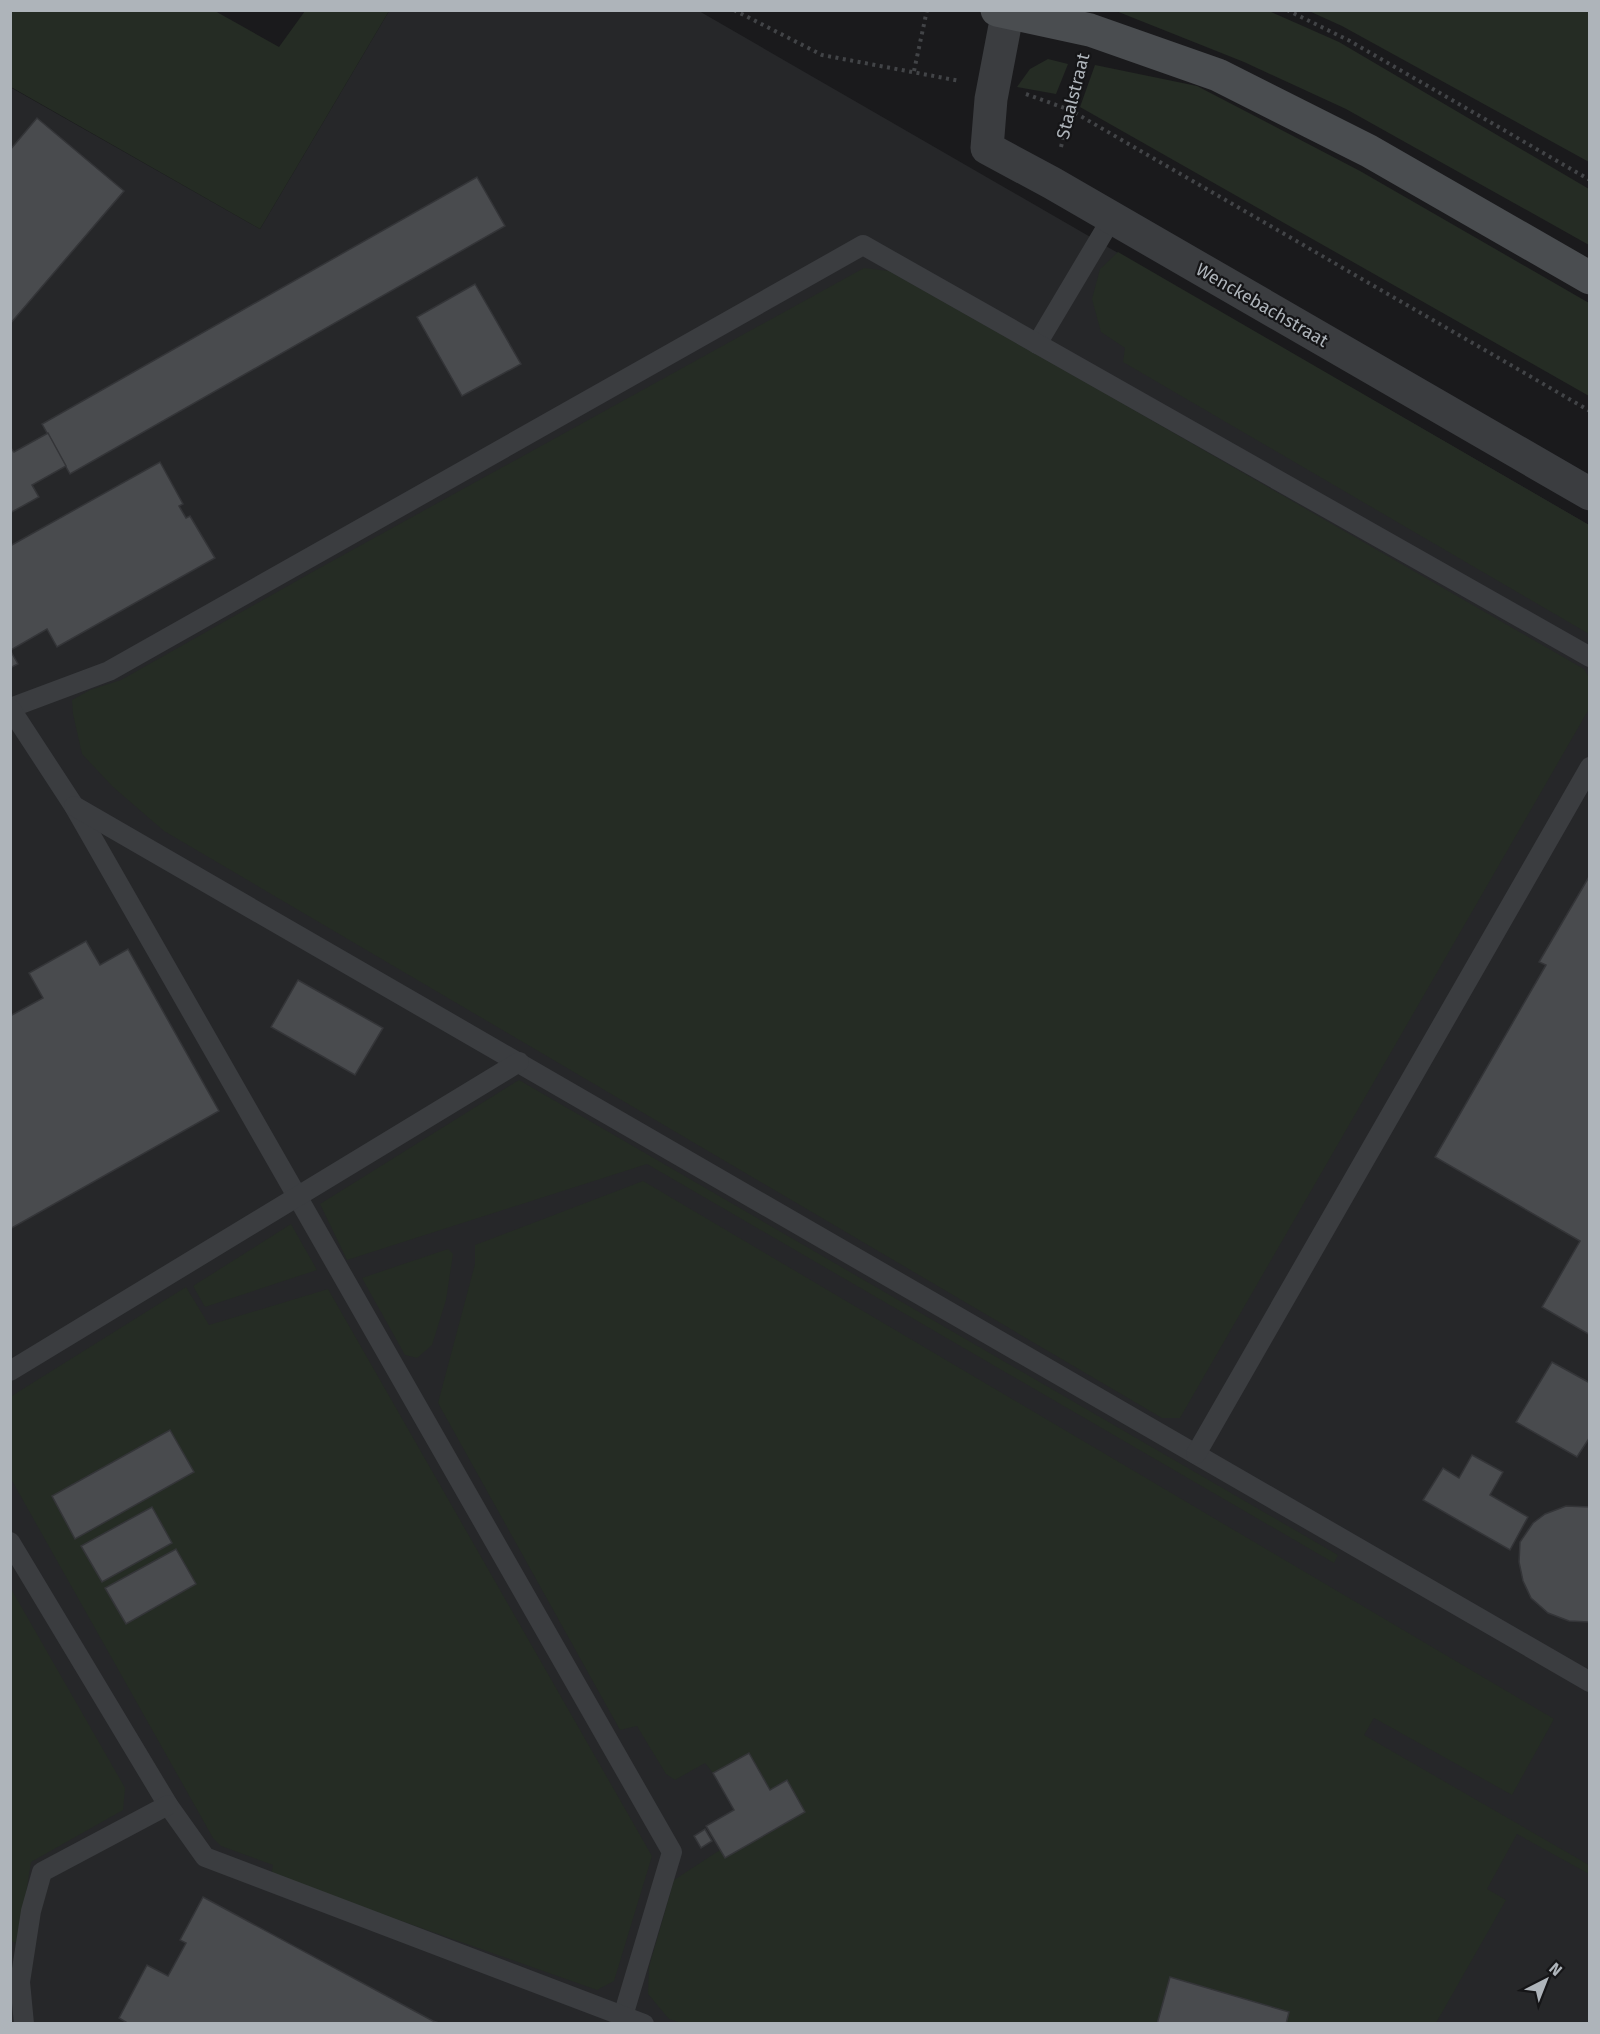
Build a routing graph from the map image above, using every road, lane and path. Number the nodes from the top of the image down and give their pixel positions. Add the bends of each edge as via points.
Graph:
1 (734, 10) edge
2 (927, 10) edge
3 (1287, 10) edge
4 (1004, 11) edge
5 (1090, 30) junction
6 (914, 71) junction
7 (994, 87) junction
8 (1070, 110) junction
9 (1590, 180) edge
10 (1052, 183) junction
11 (1112, 218) junction
12 (1590, 278) edge
13 (1037, 344) junction
14 (1590, 411) edge
15 (1590, 494) edge
16 (1590, 657) edge
17 (10, 708) edge
18 (1590, 767) edge
19 (74, 806) junction
20 (519, 1062) junction
21 (297, 1196) junction
22 (10, 1371) edge
23 (1196, 1454) junction
24 (10, 1542) edge
25 (1590, 1682) edge
26 (168, 1805) junction
27 (18, 1949) edge
28 (623, 2016) junction
29 (24, 2024) edge
30 (644, 2024) edge

1 - 6 path via 822,54
2 - 6 path
3 - 9 path via 1350,41
4 - 5 street, Wenckebachstraat
4 - 7 street, Wenckebachstraat
5 - 8 path, Staalstraat
5 - 12 street, Wenckebachstraat via 1228,80 1370,151
6 - 7 path
7 - 8 path
7 - 10 street, Wenckebachstraat via 987,148
8 - 10 path, Staalstraat
8 - 14 path
10 - 11 street, Wenckebachstraat
11 - 13 lane
11 - 15 street, Wenckebachstraat
13 - 16 lane
13 - 17 lane via 863,245 109,671
17 - 19 lane
18 - 23 lane
19 - 20 lane
19 - 21 lane
20 - 21 lane
20 - 23 lane
21 - 22 lane
21 - 28 lane via 672,1852
23 - 25 lane
24 - 26 lane
26 - 27 lane via 42,1872
26 - 28 lane via 205,1857
27 - 29 lane
28 - 30 lane

